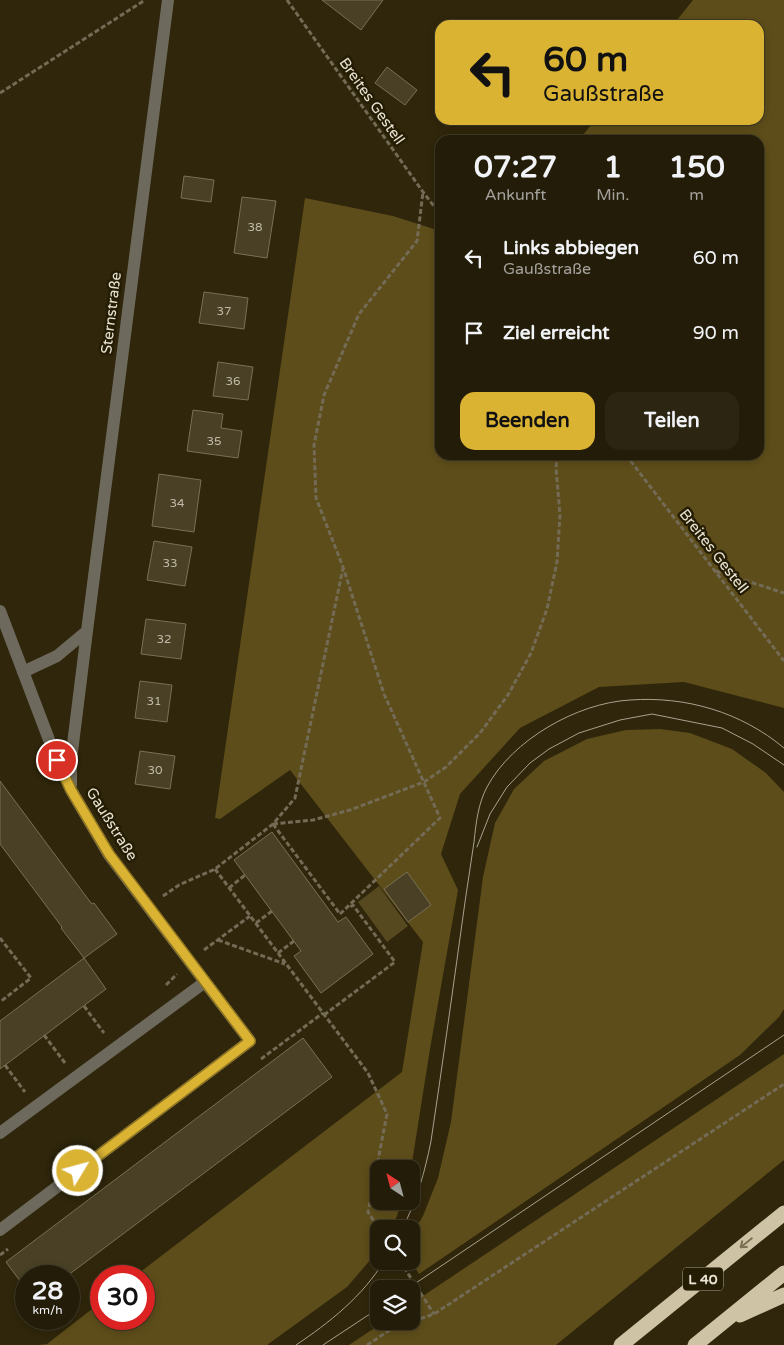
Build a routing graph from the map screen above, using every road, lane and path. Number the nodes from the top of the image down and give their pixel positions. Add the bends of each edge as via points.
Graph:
1 (145, 0) edge
2 (168, 0) edge
3 (287, 0) edge
4 (0, 93) edge
5 (423, 192) junction
6 (435, 208) edge
7 (557, 460) edge
8 (630, 460) edge
9 (343, 566) junction
10 (715, 570) junction
11 (784, 593) edge
12 (0, 611) edge
13 (87, 631) junction
14 (784, 661) edge
15 (23, 672) junction
16 (424, 782) junction
17 (71, 790) junction
18 (273, 824) junction
19 (215, 869) junction
20 (246, 875) dead end
21 (229, 888) junction
22 (149, 907) junction
23 (272, 911) dead end
24 (340, 914) junction
25 (256, 923) junction
26 (0, 938) edge
27 (218, 940) dead end
28 (294, 941) dead end
29 (278, 953) junction
30 (286, 964) junction
31 (205, 982) junction
32 (0, 1002) edge
33 (84, 1006) dead end
34 (324, 1015) junction
35 (104, 1033) dead end
36 (44, 1035) dead end
37 (65, 1063) dead end
38 (5, 1065) dead end
39 (784, 1084) edge
40 (26, 1093) dead end
41 (0, 1134) edge
42 (784, 1212) edge
43 (373, 1220) edge
44 (0, 1230) edge
45 (406, 1270) edge
46 (784, 1273) edge
47 (784, 1295) edge
48 (434, 1314) junction
49 (721, 1324) junction
50 (367, 1345) edge
51 (621, 1345) edge
52 (695, 1345) edge

1 - 4 path
2 - 13 street, Sternstraße
3 - 5 path, Breites Gestell
5 - 6 path, Breites Gestell
5 - 9 path via 417,241 359,314 324,395 314,445 316,498
7 - 16 path via 560,515 557,562 547,609 531,653 508,695 480,733 446,767
8 - 10 path, Breites Gestell
9 - 16 path via 384,694
9 - 18 path via 295,798
10 - 11 path
10 - 14 path, Breites Gestell
12 - 15 street, Gaußstraße
13 - 15 street via 57,656
13 - 17 street, Sternstraße via 71,760
15 - 17 street, Gaußstraße
16 - 18 path via 350,810 313,820
16 - 24 path via 440,818
17 - 22 street, Gaußstraße via 109,854
18 - 19 path
18 - 24 path
19 - 21 path
19 - 22 path via 178,885
20 - 21 path
21 - 25 path
22 - 31 street, Gaußstraße
23 - 25 path
24 - 34 path via 353,905 395,962
25 - 29 path
26 - 32 path via 31,978
27 - 30 path
28 - 29 path
29 - 30 path
30 - 34 path
31 - 41 street
31 - 44 street, Gaußstraße via 250,1041
33 - 35 path
34 - 43 path via 368,1073 387,1114 368,1212
36 - 37 path
38 - 40 path
39 - 48 path
42 -> 51 highway, L 40
45 - 48 path
46 - 49 highway
47 - 49 highway
48 - 50 path via 393,1328
49 - 52 highway

